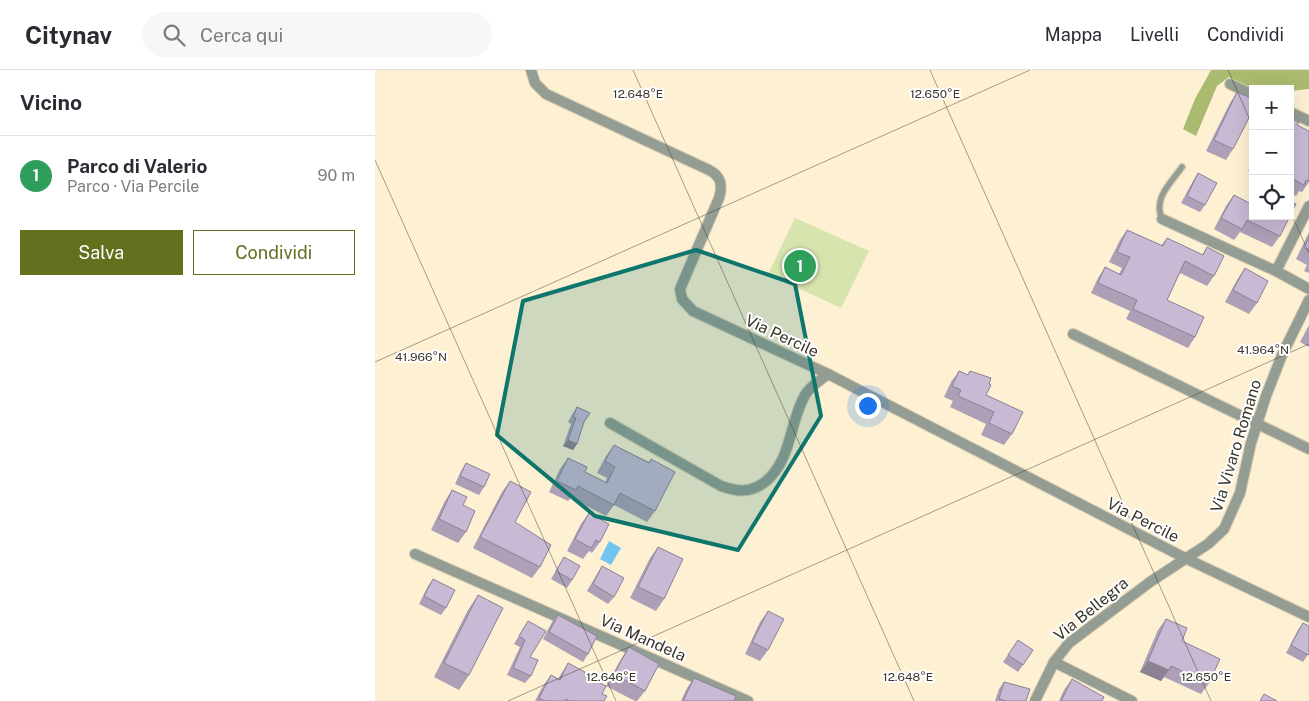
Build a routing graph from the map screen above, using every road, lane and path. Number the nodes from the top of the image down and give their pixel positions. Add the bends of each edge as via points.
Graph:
1 (531, 70) edge
2 (1230, 84) dead end
3 (1249, 93) edge
4 (1294, 114) edge
5 (1309, 121) edge
6 (1182, 167) dead end
7 (1309, 206) edge
8 (1162, 219) joint
9 (1276, 271) junction
10 (1309, 289) edge
11 (1309, 300) edge
12 (1073, 334) dead end
13 (829, 374) junction
14 (610, 423) dead end
15 (1256, 424) junction
16 (1309, 449) edge
17 (415, 554) dead end
18 (1185, 558) junction
19 (1309, 617) edge
20 (1054, 662) junction
21 (748, 701) edge
22 (1035, 701) edge
23 (1132, 701) edge

1 - 13 street, Via Percile via 535,83 546,94 714,172 721,182 721,192 682,283 682,299 699,314
2 - 3 street
4 - 5 street
6 - 8 lane via 1159,202
7 - 9 street
8 - 9 street
9 - 10 street
11 - 15 street, Via Vivaro Romano via 1282,355
12 - 15 street
13 - 14 street via 812,386 804,397 779,466 769,479 750,490 736,491 721,486
13 - 18 street, Via Percile
15 - 16 street
15 - 18 street, Via Vivaro Romano via 1242,486 1227,523 1208,544
17 - 21 street, Via Mandela
18 - 19 street, Via Percile
18 - 20 street, Via Bellegra via 1077,636
20 - 22 street, Via Bellegra
20 - 23 street

